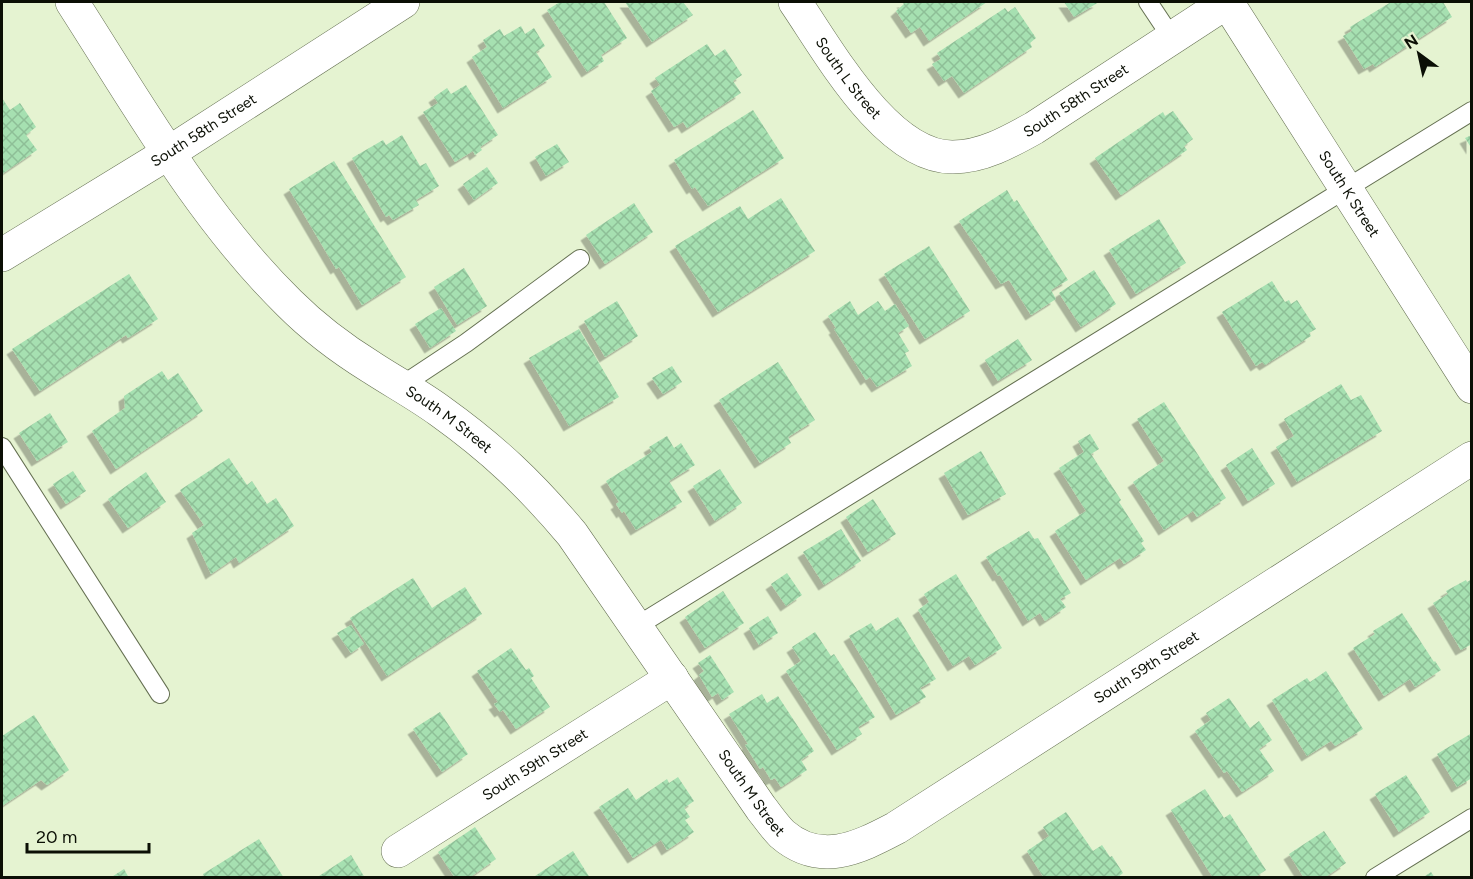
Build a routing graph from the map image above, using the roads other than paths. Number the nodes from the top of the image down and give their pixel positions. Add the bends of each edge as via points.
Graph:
1 (72, 2) edge
2 (402, 2) edge
3 (795, 2) edge
4 (1148, 2) edge
5 (1227, 2) edge
6 (1172, 38) junction
7 (1472, 111) edge
8 (912, 145) joint
9 (170, 152) junction
10 (1346, 189) junction
11 (2, 255) edge
12 (580, 259) dead end
13 (401, 386) junction
14 (1472, 387) edge
15 (2, 447) edge
16 (1472, 458) edge
17 (637, 626) junction
18 (672, 678) junction
19 (159, 694) dead end
20 (1472, 818) edge
21 (398, 851) dead end
22 (811, 851) joint
23 (1375, 878) edge

1 - 9 street, South M Street
2 - 9 street, South 58th Street
3 - 8 street, South L Street via 859,95 893,132
4 - 6 lane
5 - 6 street, South 58th Street
5 - 10 street, South K Street
6 - 8 street, South 58th Street via 1008,142 970,156 951,158
7 - 10 lane
9 - 11 street, South 58th Street
9 - 13 street, South M Street via 235,243 289,303 324,333
10 - 14 street, South K Street
10 - 17 lane
12 - 13 lane
13 - 17 street, South M Street via 438,409 520,475 572,534
15 - 19 lane
16 - 22 street, South 59th Street via 896,828 837,852
17 - 18 street, South M Street
18 - 21 street, South 59th Street
18 - 22 street, South M Street via 761,808 782,833
20 - 23 lane

